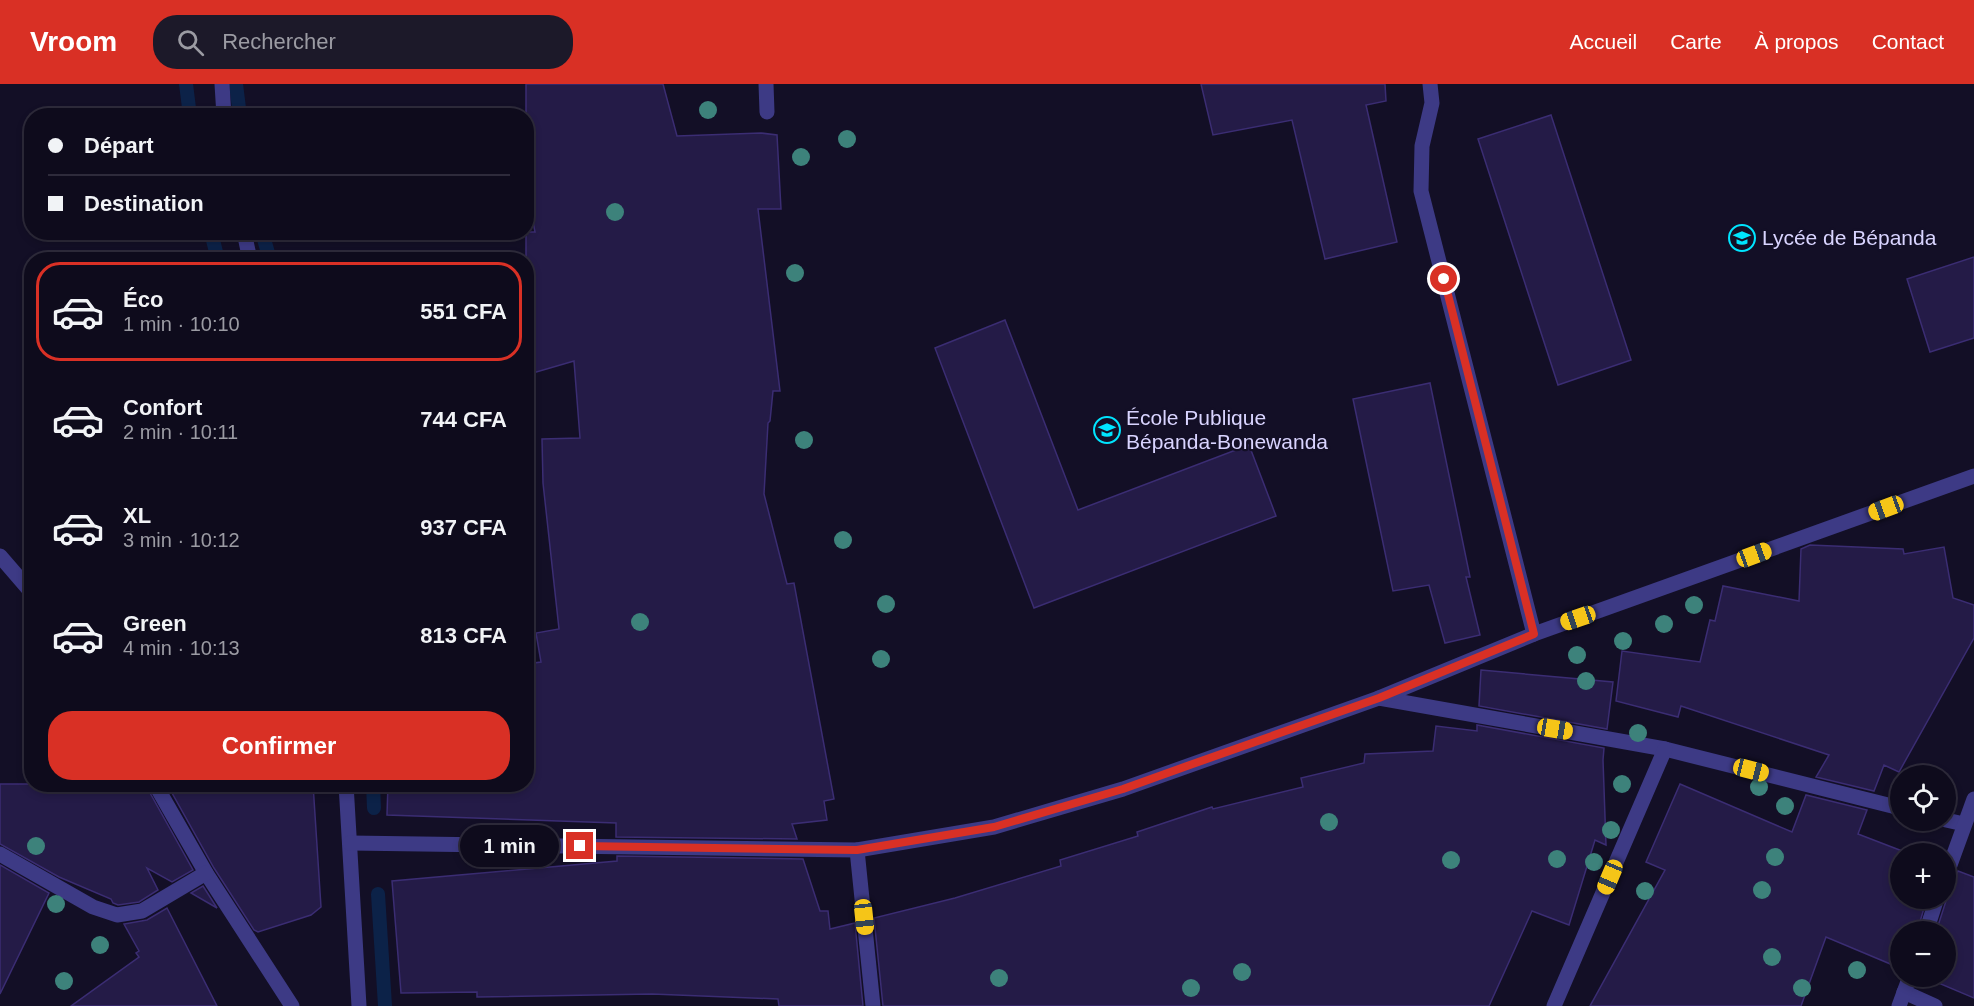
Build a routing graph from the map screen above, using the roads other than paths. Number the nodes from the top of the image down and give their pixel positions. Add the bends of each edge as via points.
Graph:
1 (222, 84) edge
2 (766, 84) edge
3 (1430, 84) edge
4 (224, 108) edge
5 (767, 112) dead end
6 (1974, 476) edge
7 (0, 556) edge
8 (24, 584) edge
9 (1534, 634) junction
10 (1379, 698) junction
11 (1665, 749) junction
12 (160, 792) edge
13 (347, 792) edge
14 (1974, 799) edge
15 (1890, 805) edge
16 (1956, 822) edge
17 (1964, 824) junction
18 (350, 843) junction
19 (1956, 847) edge
20 (857, 850) junction
21 (0, 854) edge
22 (206, 873) junction
23 (1901, 999) edge
24 (292, 1006) edge
25 (359, 1006) edge
26 (873, 1006) edge
27 (1554, 1006) edge
28 (1935, 1006) edge

1 - 4 street
2 - 5 street
3 - 9 street via 1432,103 1422,146 1421,191
6 - 9 street
7 - 8 street
9 - 10 street
10 - 11 street
10 - 20 street via 1123,789 994,827
11 - 15 street
11 - 27 street
12 - 22 street
13 - 18 street
14 - 17 street
16 - 17 street
17 - 19 street
18 - 20 street
18 - 25 street
20 - 26 street
21 - 22 street via 93,907 117,915 142,911
22 - 24 street
23 - 28 street

